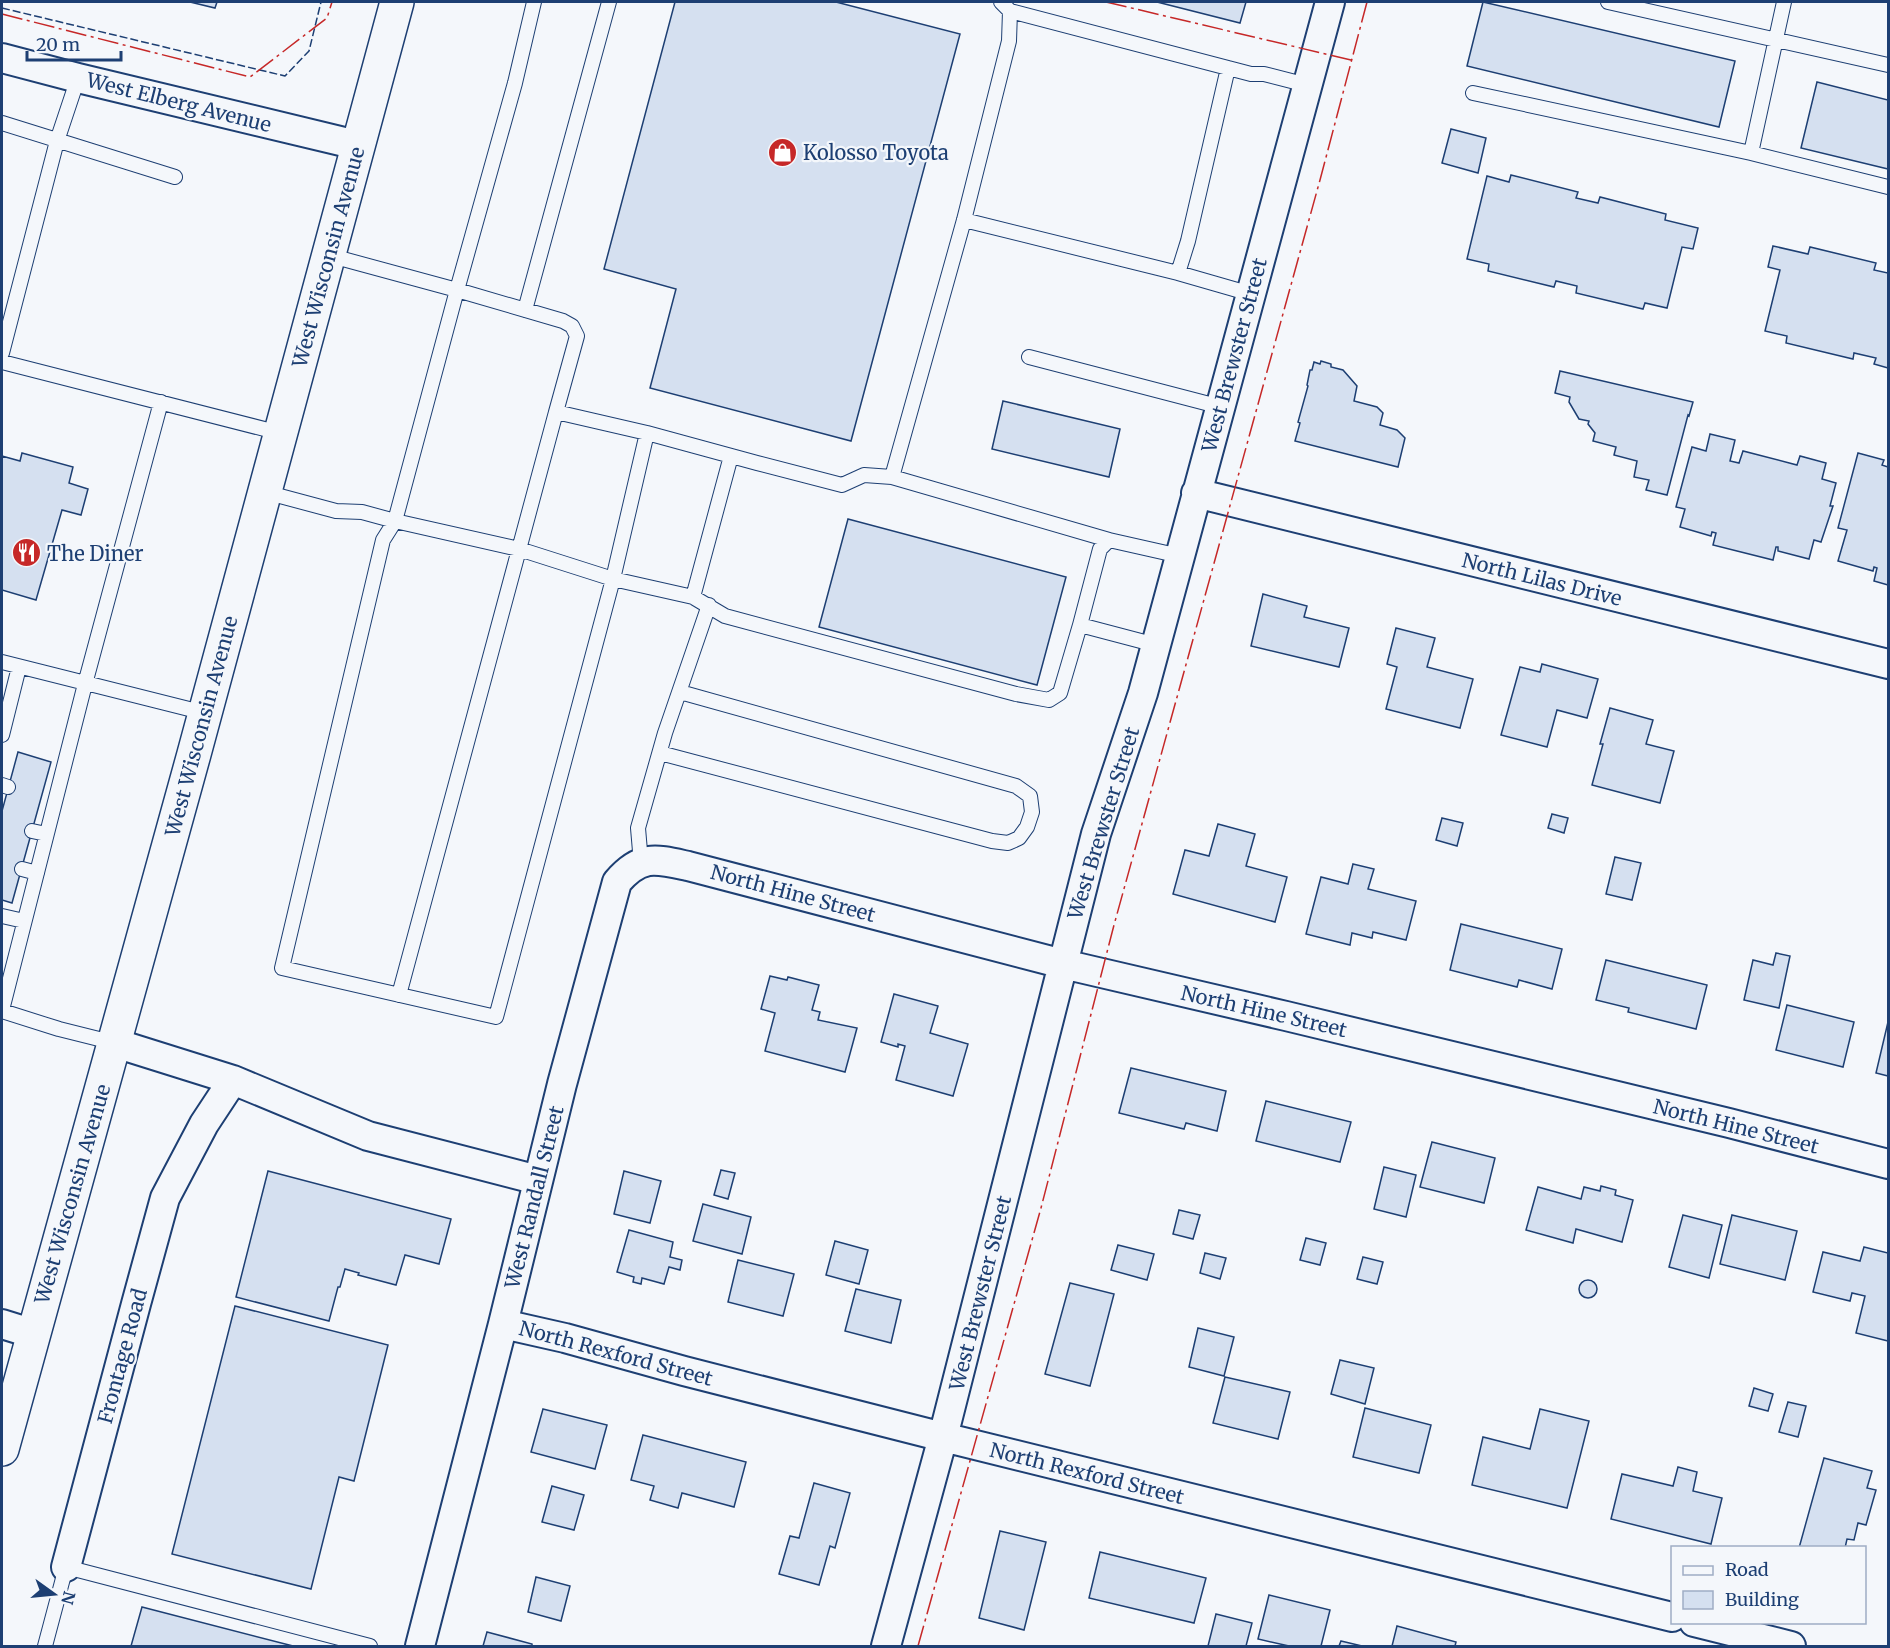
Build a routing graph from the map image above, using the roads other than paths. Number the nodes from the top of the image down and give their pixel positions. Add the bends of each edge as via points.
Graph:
1 (397, 2) edge
2 (534, 2) edge
3 (609, 2) edge
4 (1330, 2) edge
5 (1608, 2) edge
6 (1784, 2) edge
7 (1006, 6) edge
8 (1775, 39) junction
9 (2, 58) edge
10 (1888, 65) edge
11 (1228, 68) junction
12 (78, 78) junction
13 (1307, 85) junction
14 (1473, 93) dead end
15 (2, 123) edge
16 (57, 141) junction
17 (357, 145) junction
18 (1751, 153) junction
19 (175, 177) dead end
20 (1888, 187) edge
21 (964, 220) junction
22 (328, 255) junction
23 (1178, 273) junction
24 (457, 290) junction
25 (1251, 294) junction
26 (525, 310) junction
27 (2, 353) edge
28 (1029, 357) dead end
29 (2, 362) edge
30 (160, 402) junction
31 (1221, 407) junction
32 (556, 411) junction
33 (280, 433) junction
34 (647, 433) junction
35 (731, 456) junction
36 (892, 477) junction
37 (265, 492) junction
38 (1196, 493) junction
39 (396, 521) junction
40 (1109, 540) junction
41 (519, 549) junction
42 (1179, 556) junction
43 (613, 579) junction
44 (693, 597) junction
45 (709, 605) junction
46 (1080, 626) junction
47 (1156, 645) junction
48 (2, 662) edge
49 (1888, 664) edge
50 (20, 667) junction
51 (85, 684) junction
52 (680, 692) junction
53 (205, 713) junction
54 (2, 735) edge
55 (660, 753) junction
56 (42, 795) dead end
57 (56, 799) junction
58 (32, 831) dead end
59 (46, 834) junction
60 (640, 863) junction
61 (22, 869) dead end
62 (37, 873) junction
63 (2, 916) edge
64 (24, 921) junction
65 (1063, 964) junction
66 (399, 995) junction
67 (2, 1011) edge
68 (115, 1043) junction
69 (233, 1080) junction
70 (1888, 1164) edge
71 (538, 1180) junction
72 (2, 1324) edge
73 (503, 1324) junction
74 (34, 1334) junction
75 (943, 1437) junction
76 (2, 1449) edge
77 (66, 1567) junction
78 (1671, 1617) edge
79 (1698, 1624) edge
80 (45, 1647) edge
81 (370, 1647) edge
82 (420, 1647) edge
83 (886, 1647) edge
84 (1791, 1647) edge

1 - 17 main road, West Wisconsin Avenue
2 - 24 lane
3 - 26 lane
4 - 13 street, West Brewster Street
5 - 8 lane
6 - 8 lane
7 - 11 lane
7 - 21 lane via 1009,41
8 - 10 lane
8 - 18 lane
9 - 12 street, West Elberg Avenue
11 - 13 lane
11 - 23 lane
12 - 16 lane
12 - 17 street, West Elberg Avenue
13 - 25 street, West Brewster Street
14 - 18 lane
15 - 16 lane
16 - 19 lane
16 - 27 lane
17 - 22 main road, West Wisconsin Avenue
18 - 20 lane
21 - 23 lane
21 - 36 lane
22 - 24 lane
22 - 33 main road, West Wisconsin Avenue
23 - 25 lane
24 - 26 lane
24 - 39 lane
25 - 31 street, West Brewster Street
26 - 32 lane via 563,321 572,326 577,336
28 - 31 lane
29 - 30 lane
30 - 33 lane
30 - 51 lane
31 - 38 street, West Brewster Street
32 - 34 lane
32 - 41 lane
33 - 37 main road, West Wisconsin Avenue
34 - 35 lane
34 - 43 lane
35 - 36 lane via 842,484 864,475
35 - 44 lane
36 - 40 lane
37 - 39 lane via 336,511
37 - 53 main road, West Wisconsin Avenue
38 - 42 street, West Brewster Street
38 - 49 street, North Lilas Drive
39 - 41 lane
39 - 66 lane via 383,540 282,968
40 - 42 lane
40 - 46 lane via 1100,549
41 - 43 lane
41 - 66 lane
42 - 47 street, West Brewster Street
43 - 44 lane
43 - 66 lane via 496,1017
44 - 45 lane
45 - 46 lane via 725,616 1049,700 1060,693
45 - 52 lane
46 - 47 lane
47 - 65 street, West Brewster Street via 1096,834
48 - 50 lane
50 - 51 lane
50 - 54 lane
51 - 53 lane
51 - 57 lane
52 - 55 lane
52 - 55 lane via 1016,786 1030,796 1032,812 1019,838 1008,843 992,841
53 - 68 main road, West Wisconsin Avenue
55 - 60 lane via 638,828
56 - 57 lane
57 - 59 lane
58 - 59 lane
59 - 62 lane
60 - 65 street, North Hine Street via 657,859 688,866
60 - 71 street, West Randall Street via 617,882
61 - 62 lane
62 - 64 lane
63 - 64 lane
64 - 67 lane
65 - 70 street, North Hine Street
65 - 75 street, West Brewster Street
67 - 68 lane
68 - 69 street
68 - 74 main road, West Wisconsin Avenue
69 - 71 street via 368,1136
69 - 77 street, Frontage Road via 204,1124 165,1198
71 - 73 street, West Randall Street
72 - 74 street
73 - 75 street, North Rexford Street
73 - 82 street, West Randall Street
74 - 76 main road, West Wisconsin Avenue
75 - 78 street, North Rexford Street
75 - 83 street, West Brewster Street
77 - 80 lane, Frontage Road
77 - 81 lane
79 - 84 street

